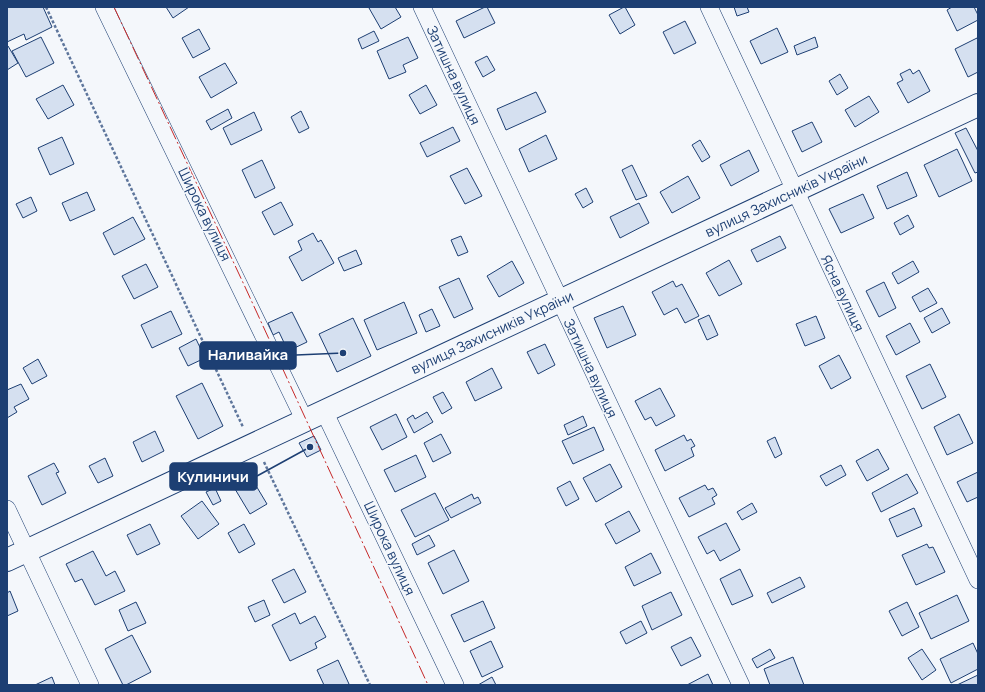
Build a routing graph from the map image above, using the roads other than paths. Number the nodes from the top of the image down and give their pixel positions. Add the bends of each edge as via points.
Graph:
1 (104, 7) edge
2 (422, 7) edge
3 (709, 7) edge
4 (978, 105) edge
5 (795, 191) junction
6 (560, 301) junction
7 (324, 411) junction
8 (305, 421) junction
9 (7, 509) edge
10 (27, 551) junction
11 (7, 560) edge
12 (978, 580) edge
13 (90, 685) edge
14 (455, 685) edge
15 (741, 685) edge

1 - 8 street, Широка вулиця
2 - 6 street, Затишна вулиця
3 - 5 street, Ясна вулиця
4 - 5 street, вулиця Захисників України
5 - 6 street, вулиця Захисників України
5 - 12 street, Ясна вулиця
6 - 7 street, вулиця Захисників України
6 - 15 street, Затишна вулиця
7 - 8 street, вулиця Захисників України
7 - 14 street, Широка вулиця
8 - 10 street, вулиця Захисників України
9 - 10 street
10 - 11 street, вулиця Захисників України
10 - 13 street

